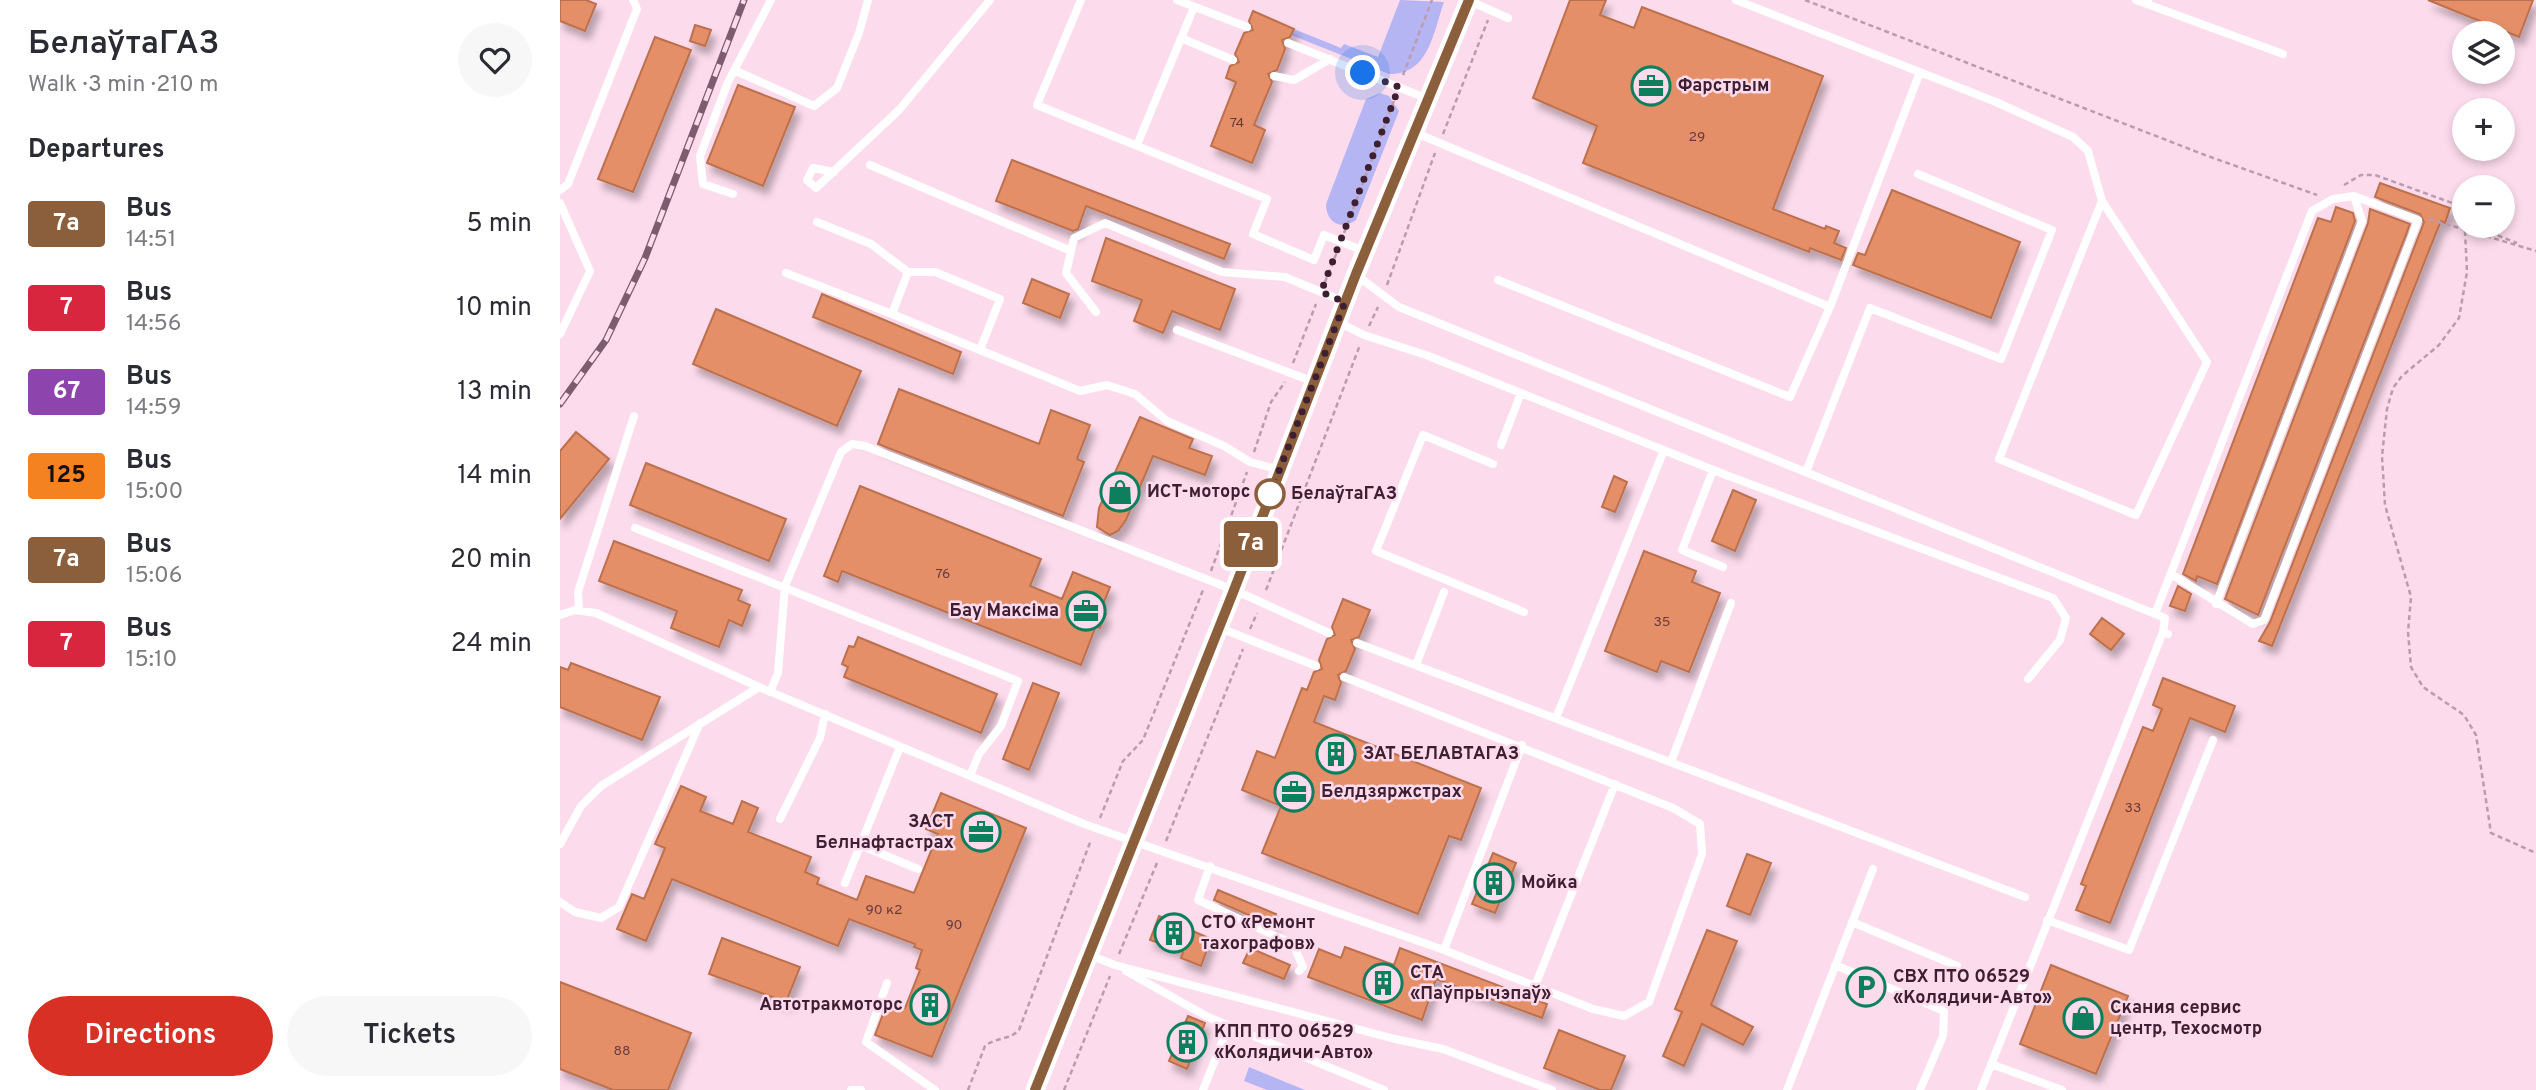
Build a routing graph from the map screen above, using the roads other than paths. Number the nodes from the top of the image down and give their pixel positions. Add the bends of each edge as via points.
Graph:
1 (634, 0) edge
2 (771, 0) edge
3 (868, 0) edge
4 (990, 0) edge
5 (1081, 0) edge
6 (1177, 0) edge
7 (1469, 0) edge
8 (1736, 0) edge
9 (2136, 0) edge
10 (2148, 2) edge
11 (1194, 6) junction
12 (1508, 18) dead end
13 (1247, 27) dead end
14 (1181, 38) junction
15 (1288, 43) dead end
16 (2283, 54) dead end
17 (1330, 59) junction
18 (1233, 60) dead end
19 (734, 70) junction
20 (1920, 72) junction
21 (1274, 76) dead end
22 (1430, 100) junction
23 (1416, 133) junction
24 (1137, 145) junction
25 (870, 165) dead end
26 (834, 172) dead end
27 (1918, 174) dead end
28 (560, 190) edge
29 (733, 194) dead end
30 (2354, 196) junction
31 (2102, 201) junction
32 (560, 203) edge
33 (817, 222) dead end
34 (1071, 251) junction
35 (1366, 252) junction
36 (908, 272) junction
37 (786, 273) dead end
38 (1356, 274) junction
39 (1498, 280) dead end
40 (1345, 302) junction
41 (1830, 307) junction
42 (1096, 313) dead end
43 (892, 314) junction
44 (1338, 322) junction
45 (1177, 330) dead end
46 (560, 334) edge
47 (980, 350) junction
48 (1314, 382) junction
49 (1521, 393) junction
50 (634, 416) dead end
51 (1501, 445) dead end
52 (1664, 450) junction
53 (1493, 464) dead end
54 (1280, 470) junction
55 (1713, 470) junction
56 (1806, 472) junction
57 (635, 528) dead end
58 (1723, 567) dead end
59 (2171, 574) junction
60 (785, 586) junction
61 (1234, 590) junction
62 (1444, 592) dead end
63 (1731, 603) dead end
64 (2216, 604) junction
65 (579, 610) junction
66 (1524, 611) dead end
67 (2155, 614) junction
68 (560, 615) edge
69 (1220, 628) junction
70 (1329, 633) dead end
71 (1357, 643) dead end
72 (1416, 665) junction
73 (1316, 666) dead end
74 (1344, 677) dead end
75 (2028, 679) dead end
76 (760, 687) junction
77 (770, 692) junction
78 (825, 714) junction
79 (1556, 718) junction
80 (700, 723) junction
81 (2213, 740) dead end
82 (1522, 745) junction
83 (900, 747) junction
84 (1671, 762) junction
85 (970, 776) junction
86 (1615, 784) junction
87 (780, 819) dead end
88 (1135, 840) junction
89 (560, 844) edge
90 (860, 845) junction
91 (1210, 866) junction
92 (918, 869) dead end
93 (1873, 869) dead end
94 (845, 883) dead end
95 (2025, 897) dead end
96 (560, 902) edge
97 (2048, 920) junction
98 (1852, 922) junction
99 (1444, 950) junction
100 (1089, 955) junction
101 (1115, 965) junction
102 (1835, 965) junction
103 (1957, 966) dead end
104 (1299, 971) dead end
105 (887, 984) dead end
106 (1535, 986) junction
107 (1229, 1025) junction
108 (1991, 1064) junction
109 (851, 1090) edge
110 (861, 1090) edge
111 (935, 1090) edge
112 (1035, 1090) edge
113 (1203, 1090) edge
114 (1384, 1090) edge
115 (1552, 1090) edge
116 (1787, 1090) edge
117 (1920, 1090) edge
118 (1981, 1090) edge
119 (2062, 1090) edge

1 - 28 lane via 637,9 568,184
2 - 19 lane
3 - 19 lane via 837,88 814,106
4 - 26 lane via 899,110
5 - 24 lane via 1037,105
6 - 11 lane
7 - 12 lane
7 - 22 street
8 - 20 lane
9 - 10 lane
10 - 16 lane
11 - 13 lane
11 - 14 lane
14 - 18 lane
14 - 24 lane
15 - 17 lane
17 - 21 lane via 1294,80
17 - 22 lane
19 - 29 lane via 700,156 703,184
20 - 31 lane via 2073,137 2088,151
20 - 41 lane
22 - 23 street
23 - 35 street
23 - 41 lane
24 - 35 lane via 1267,199 1253,234 1314,260 1324,235
25 - 34 lane
27 - 56 lane via 2052,230 2001,359 1870,308
30 - 59 lane via 2333,199 2312,211
30 - 64 lane via 2362,221
30 - 64 lane via 2418,220 2264,620 2253,624
31 - 31 lane via 1999,459 2136,515 2207,362
32 - 46 lane via 590,271
33 - 36 lane via 871,244
34 - 40 lane via 1074,238 1105,223 1222,272 1285,277
34 - 42 lane via 1066,273
35 - 38 street
36 - 43 lane
36 - 47 lane via 935,272 1000,299
37 - 43 lane
38 - 40 street
38 - 56 lane via 1399,307
39 - 41 lane via 1790,397
40 - 44 street
43 - 47 lane
44 - 48 street
44 - 49 lane
45 - 48 lane
47 - 54 lane via 1080,391 1107,385 1135,394 1167,421 1250,462
48 - 54 street
49 - 51 lane
49 - 52 lane
50 - 65 lane via 578,592
52 - 55 lane
52 - 79 lane
53 - 66 lane via 1423,435 1376,551
54 - 61 street
55 - 58 lane via 1682,550
55 - 75 lane via 2053,598 2066,618 2060,640
56 - 67 lane
57 - 60 lane
59 - 64 lane
59 - 67 lane
60 - 61 lane via 841,452 852,444
60 - 77 lane via 778,673
60 - 85 lane via 1018,681 1001,726 979,754
61 - 69 street
61 - 70 lane
62 - 72 lane
63 - 84 lane
65 - 68 lane
65 - 76 lane via 596,613
67 - 97 lane via 2165,618 2165,633
69 - 73 lane
69 - 88 street
71 - 72 lane
72 - 79 lane
74 - 82 lane
76 - 77 lane
76 - 80 lane
77 - 78 lane
78 - 83 lane
78 - 87 lane via 820,738
79 - 84 lane
80 - 89 lane via 601,786 581,806
80 - 96 lane via 619,907 601,918 575,912
81 - 97 lane via 2129,950
82 - 86 lane
82 - 99 lane
83 - 85 lane
83 - 90 lane
84 - 95 lane
85 - 88 lane
86 - 106 lane
86 - 106 lane via 1700,824 1702,854 1649,1002 1624,1016
88 - 91 lane
88 - 100 street
90 - 92 lane
90 - 94 lane
91 - 99 lane
91 - 104 lane via 1198,900 1293,944 1303,967
93 - 98 lane
97 - 108 lane
98 - 102 lane
98 - 103 lane
99 - 106 lane
100 - 101 lane
100 - 112 street
101 - 107 lane
101 - 115 lane via 1443,1049
102 - 116 lane
102 - 117 lane via 1944,1011 1943,1036
105 - 111 lane via 866,1042
107 - 113 lane
107 - 114 lane
108 - 118 lane
108 - 119 lane
109 - 110 lane

